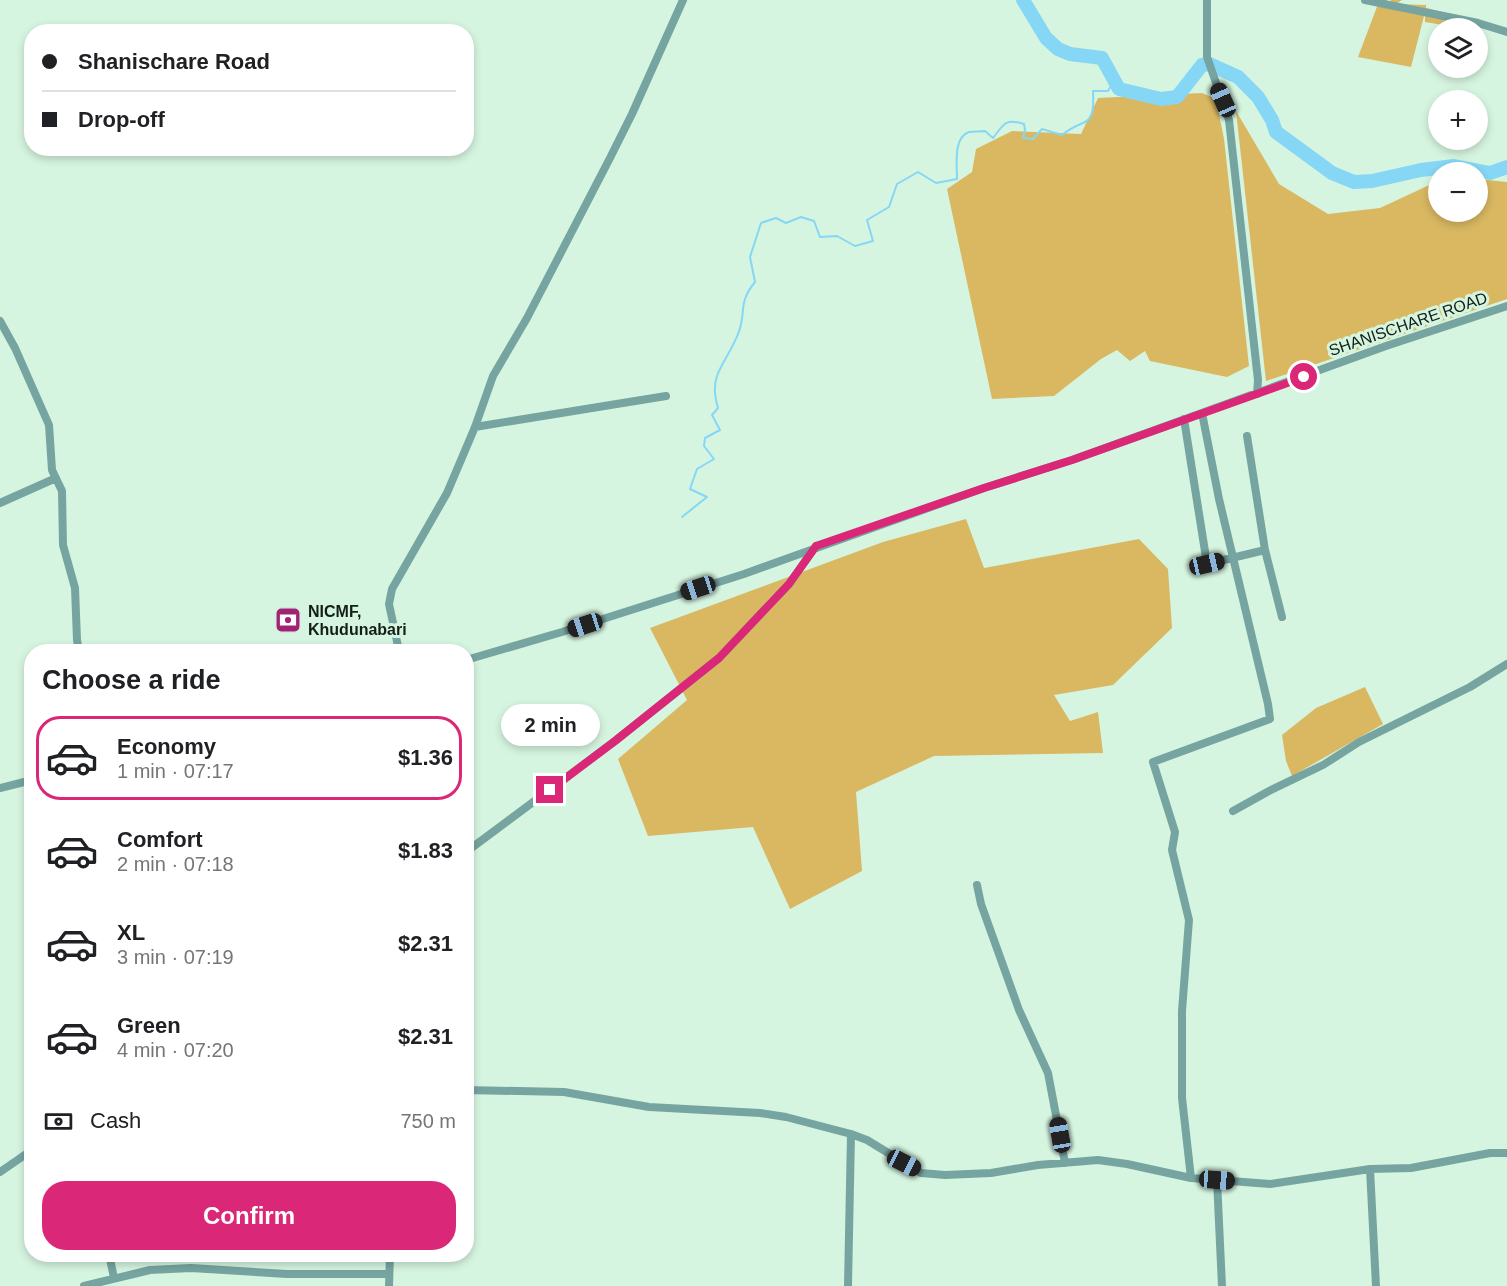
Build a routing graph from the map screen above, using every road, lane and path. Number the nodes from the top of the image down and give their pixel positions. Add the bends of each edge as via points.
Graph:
1 (683, 0) edge
2 (1206, 0) edge
3 (1365, 0) edge
4 (1507, 32) edge
5 (1507, 306) edge
6 (0, 321) edge
7 (1257, 394) junction
8 (666, 396) dead end
9 (1202, 413) junction
10 (1185, 419) junction
11 (475, 427) junction
12 (1247, 436) dead end
13 (56, 478) junction
14 (0, 503) edge
15 (816, 546) junction
16 (1265, 550) junction
17 (1233, 558) junction
18 (1282, 617) dead end
19 (78, 644) edge
20 (397, 644) edge
21 (474, 658) edge
22 (1507, 664) edge
23 (24, 782) edge
24 (0, 788) edge
25 (1233, 811) dead end
26 (474, 846) edge
27 (977, 885) dead end
28 (474, 1090) edge
29 (851, 1134) junction
30 (1507, 1153) edge
31 (24, 1156) edge
32 (1065, 1163) junction
33 (1370, 1169) junction
34 (0, 1172) edge
35 (1191, 1178) junction
36 (1217, 1180) junction
37 (111, 1262) edge
38 (389, 1262) edge
39 (388, 1274) junction
40 (114, 1278) junction
41 (84, 1286) edge
42 (389, 1286) edge
43 (848, 1286) edge
44 (1222, 1286) edge
45 (1376, 1286) edge

1 - 11 street via 610,158 533,308 493,375
2 - 7 street via 1207,57 1229,120
3 - 4 street
5 - 7 street, SHANISCHARE ROAD
6 - 13 street via 49,425
7 - 9 street, SHANISCHARE ROAD
8 - 11 street
9 - 10 street, SHANISCHARE ROAD
9 - 17 street
10 - 15 street, SHANISCHARE ROAD
10 - 17 street via 1207,564
11 - 20 street via 447,493 392,589 388,604
12 - 16 street
13 - 14 street
13 - 19 street via 62,491 63,545 75,588
15 - 21 street, SHANISCHARE ROAD via 744,574
15 - 26 street via 789,584 719,658
16 - 17 street
16 - 18 street
17 - 35 street via 1270,719 1153,762 1175,832 1172,850 1189,921 1182,1011 1182,1098
22 - 25 street
23 - 24 street
27 - 32 street via 1019,1010 1048,1073
28 - 29 street via 564,1092 649,1107 760,1113
29 - 32 street via 921,1173 991,1173
29 - 43 street
30 - 33 street via 1410,1168
31 - 34 street
32 - 35 street via 1098,1160
33 - 36 street via 1270,1184
33 - 45 street
35 - 36 street
36 - 44 street
37 - 40 street
38 - 39 street
39 - 40 street via 287,1274 191,1268 150,1270
39 - 42 street
40 - 41 street

